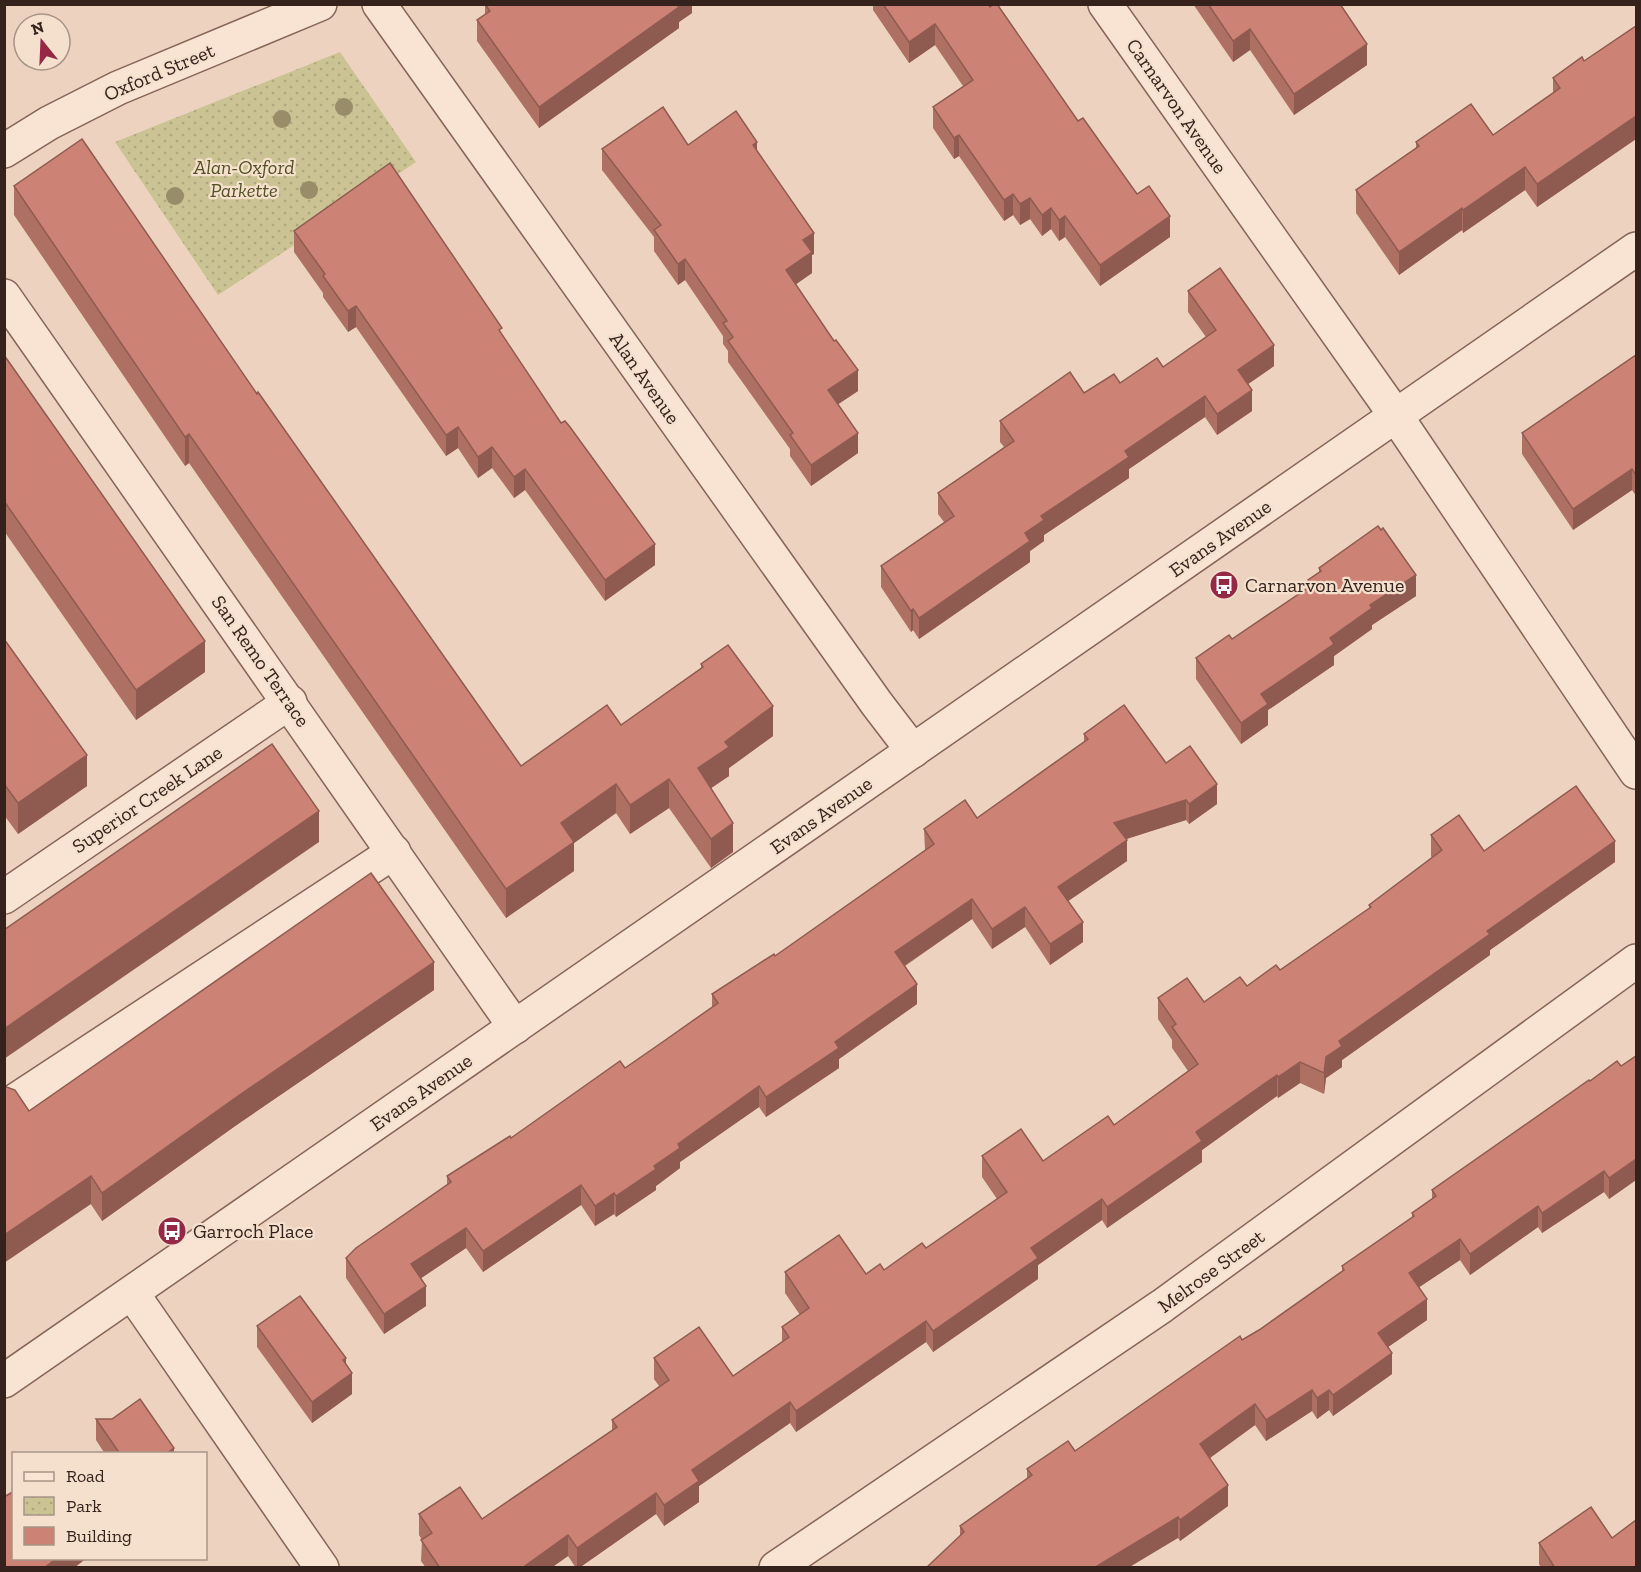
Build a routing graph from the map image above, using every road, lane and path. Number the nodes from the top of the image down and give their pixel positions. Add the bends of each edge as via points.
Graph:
1 (320, 4) edge
2 (379, 4) edge
3 (1105, 4) edge
4 (4, 151) edge
5 (1636, 249) edge
6 (4, 296) edge
7 (1396, 416) junction
8 (290, 702) junction
9 (913, 751) junction
10 (1636, 772) edge
11 (394, 852) junction
12 (6, 894) edge
13 (1636, 962) edge
14 (515, 1027) junction
15 (16, 1100) edge
16 (132, 1293) junction
17 (4, 1381) edge
18 (322, 1568) edge
19 (776, 1568) edge

1 - 4 street, Oxford Street via 118,88
2 - 9 street, Alan Avenue
3 - 7 street, Carnarvon Avenue
5 - 7 street, Evans Avenue
6 - 8 street, San Remo Terrace
7 - 9 street, Evans Avenue
7 - 10 street, Carnarvon Avenue
8 - 11 street, San Remo Terrace
8 - 12 street, Superior Creek Lane
9 - 14 street, Evans Avenue
11 - 14 street, San Remo Terrace
11 - 15 street
13 - 19 street, Melrose Street via 1162,1306
14 - 16 street, Evans Avenue
16 - 17 street, Evans Avenue
16 - 18 street

